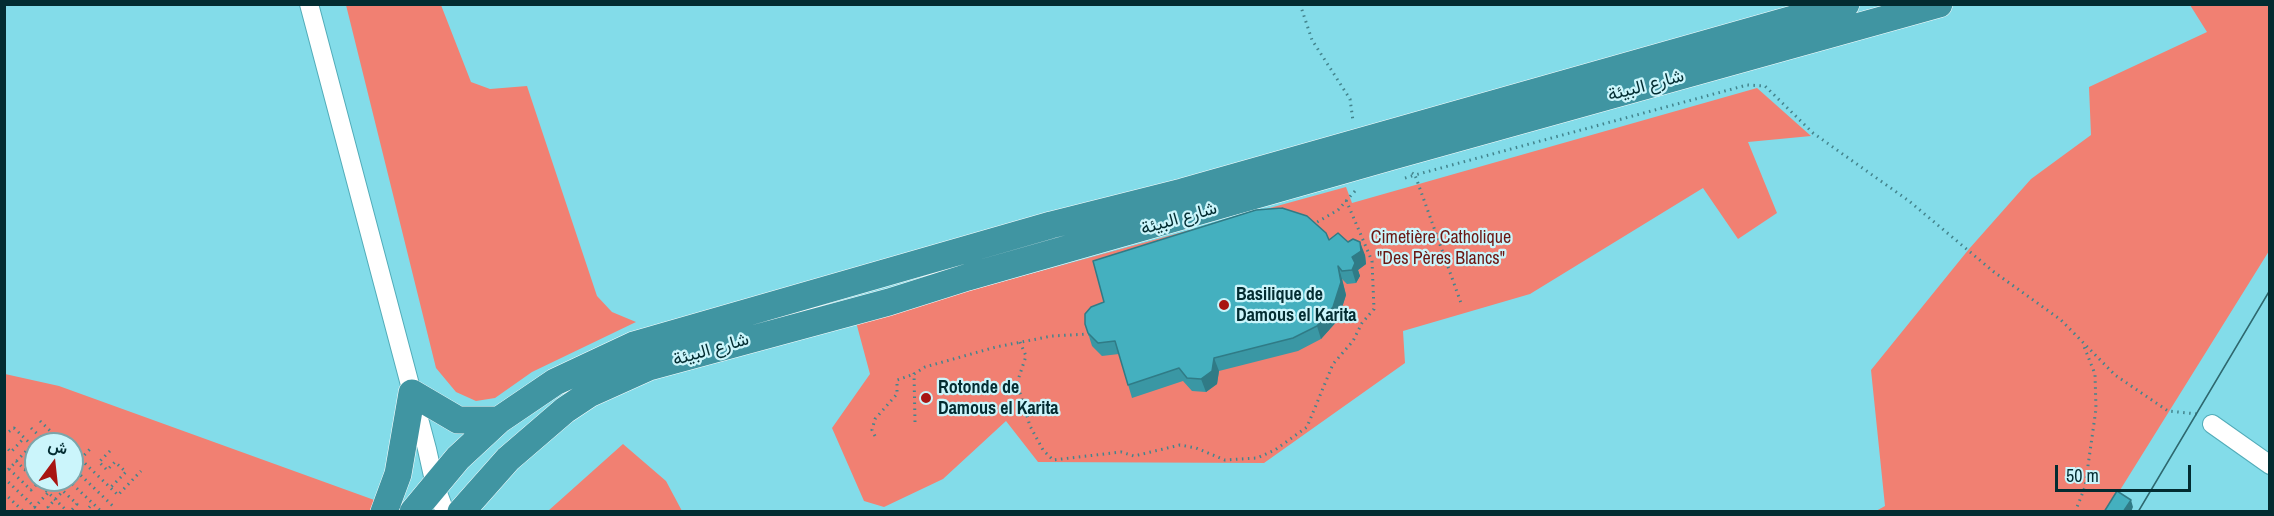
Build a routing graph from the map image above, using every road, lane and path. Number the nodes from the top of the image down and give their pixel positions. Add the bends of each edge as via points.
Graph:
1 (309, 4) edge
2 (1300, 4) edge
3 (1846, 4) edge
4 (1939, 4) edge
5 (1356, 142) junction
6 (1394, 168) junction
7 (1415, 175) junction
8 (1365, 188) dead end
9 (1346, 200) junction
10 (1308, 232) edge
11 (1461, 303) dead end
12 (1098, 333) edge
13 (1020, 342) junction
14 (2082, 343) junction
15 (914, 374) junction
16 (412, 393) junction
17 (499, 420) junction
18 (40, 421) dead end
19 (915, 422) dead end
20 (2212, 424) joint
21 (31, 428) dead end
22 (35, 432) edge
23 (51, 432) edge
24 (4, 435) edge
25 (875, 436) dead end
26 (24, 438) joint
27 (4, 446) edge
28 (91, 448) dead end
29 (110, 451) dead end
30 (24, 453) edge
31 (84, 455) edge
32 (16, 461) junction
33 (84, 463) edge
34 (2270, 465) edge
35 (9, 469) junction
36 (24, 469) edge
37 (141, 471) dead end
38 (4, 476) edge
39 (84, 478) edge
40 (24, 483) edge
41 (435, 485) junction
42 (111, 488) junction
43 (49, 492) joint
44 (81, 492) edge
45 (4, 493) edge
46 (55, 499) junction
47 (93, 503) junction
48 (35, 507) junction
49 (115, 508) dead end
50 (24, 512) edge
51 (30, 512) edge
52 (40, 512) edge
53 (53, 512) edge
54 (69, 512) edge
55 (85, 512) edge
56 (102, 512) edge
57 (384, 512) edge
58 (413, 512) edge
59 (445, 512) edge
60 (461, 512) edge
61 (2075, 512) edge

1 - 16 street
2 - 5 path via 1312,40 1350,99
3 - 5 highway, شارع البيئة
4 - 6 highway, شارع البيئة
5 - 17 highway, شارع البيئة via 634,345 555,382
6 - 7 path
6 - 7 path
6 - 60 highway, شارع البيئة via 968,277 649,367 589,394 565,410 508,459
7 - 11 path
7 - 14 path via 1747,85 1765,86 1813,133 1909,201 1994,272 2061,320
8 - 9 path
9 - 10 path via 1338,210 1313,223
9 - 13 path via 1372,261 1374,309 1334,364 1307,427 1257,458 1225,460 1180,445 1134,456 1121,452 1053,460 1030,426 1017,383 1026,356
12 - 13 path
13 - 15 path via 925,367
14 - 20 path via 2115,375 2168,411 2196,413
14 - 61 path via 2095,374 2096,409 2085,487
15 - 19 path
15 - 25 path via 897,380 897,394 875,419
16 - 17 highway via 458,420
16 - 41 street
16 - 57 highway via 398,474
17 - 41 highway, شارع البيئة
18 - 23 path
20 - 34 street
21 - 22 path
24 - 26 path via 14,428
26 - 27 path via 11,452
28 - 31 path
29 - 42 path via 99,462 107,470 115,462 126,472
30 - 32 path
32 - 35 path
32 - 36 path
33 - 42 path
35 - 38 path
35 - 40 path
37 - 42 path via 118,495
38 - 48 path
39 - 49 path
41 - 58 highway, شارع البيئة
41 - 59 street
43 - 46 path
43 - 48 path
44 - 47 path
45 - 50 path
46 - 53 path via 48,507
46 - 54 path
46 - 54 path via 63,491 77,504
47 - 55 path
47 - 56 path
48 - 51 path
48 - 52 path

